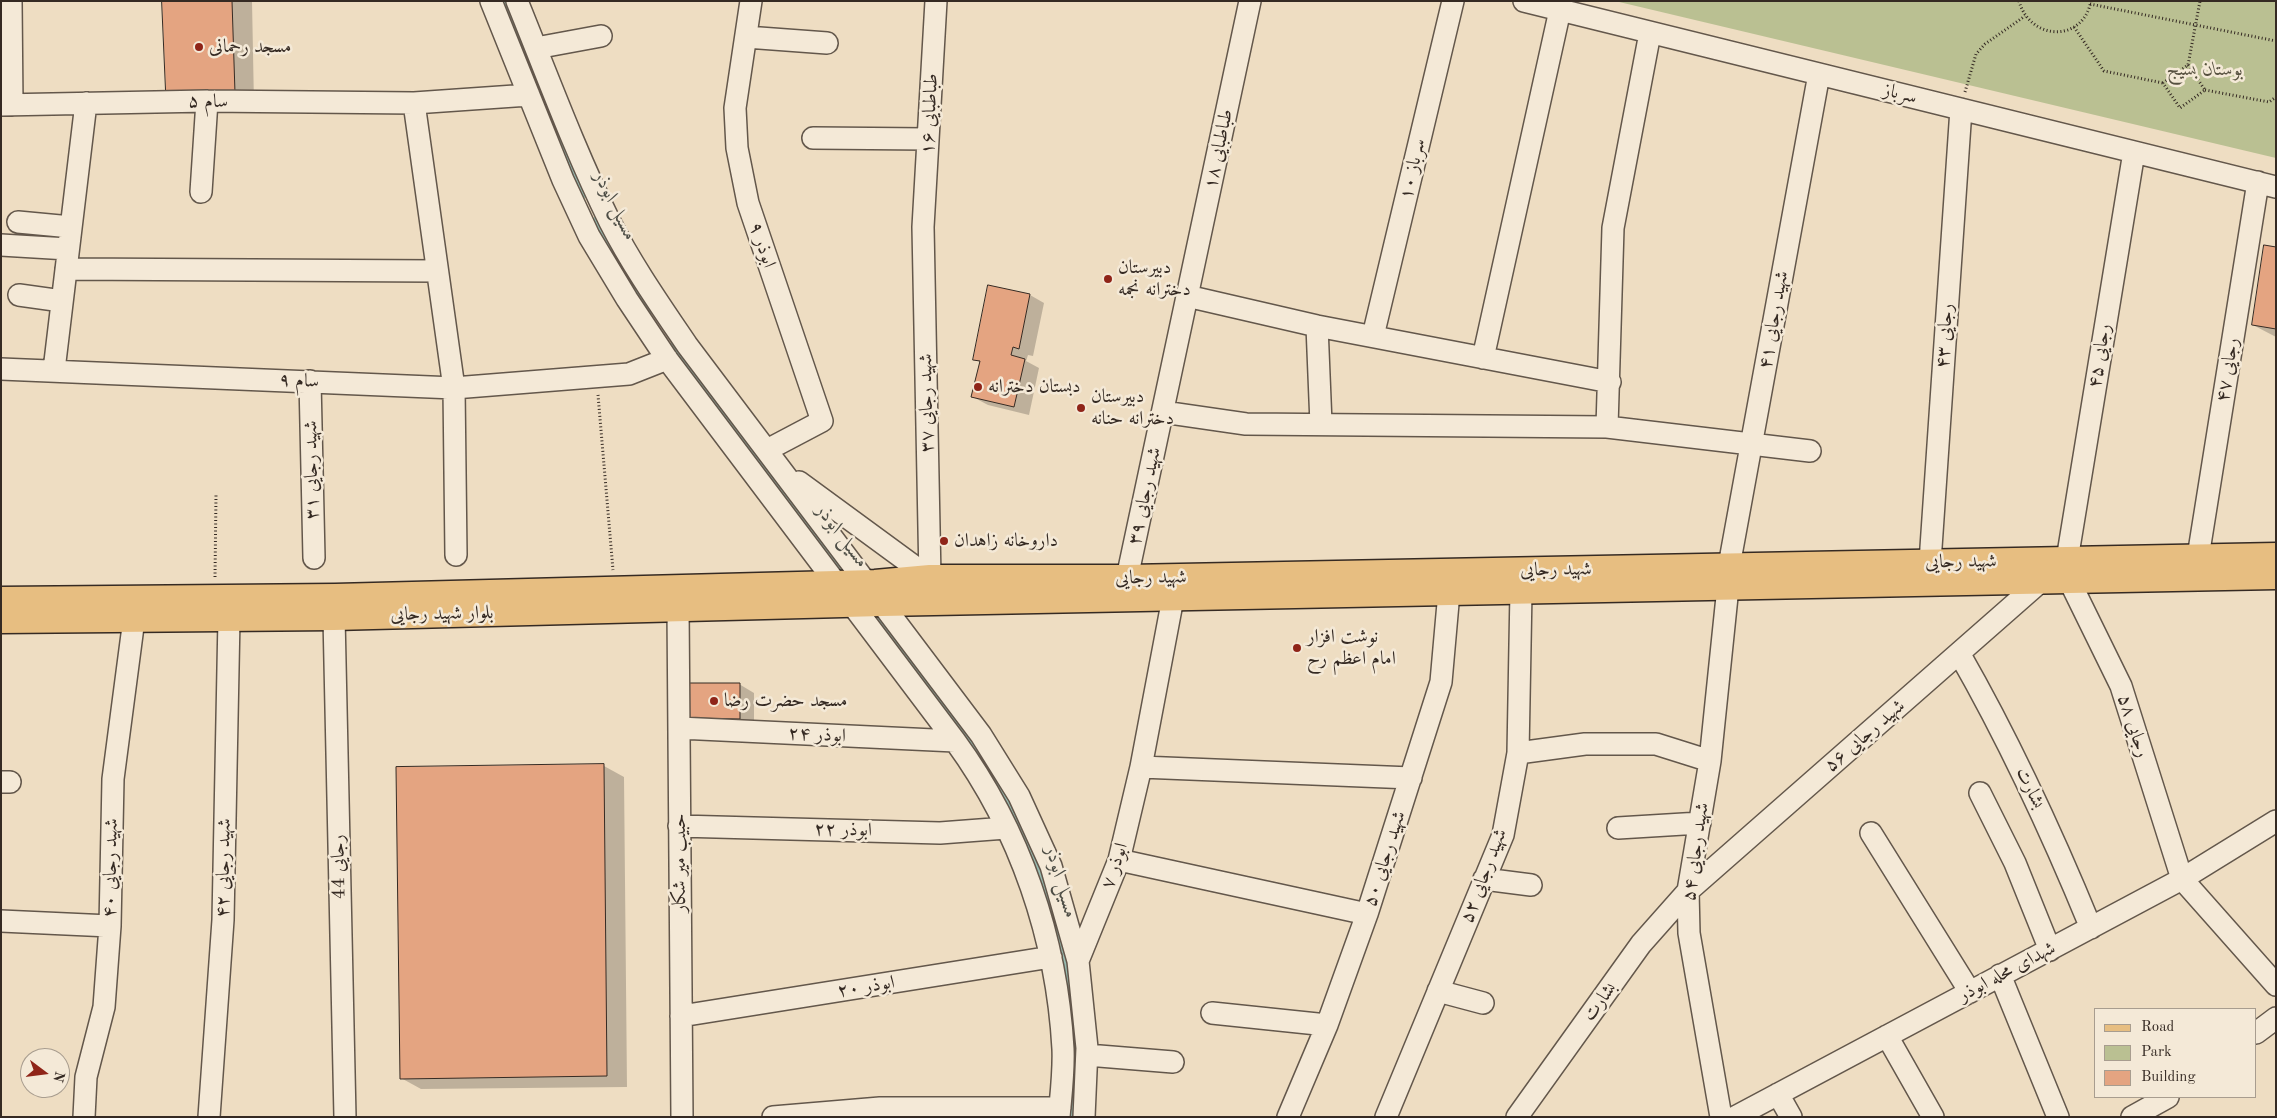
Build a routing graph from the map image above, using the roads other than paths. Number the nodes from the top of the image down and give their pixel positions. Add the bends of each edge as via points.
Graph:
1 (11, 1) edge
2 (491, 1) edge
3 (517, 1) edge
4 (751, 1) edge
5 (936, 1) edge
6 (1250, 1) edge
7 (1453, 1) edge
8 (1524, 1) edge
9 (1560, 10) junction
10 (1650, 33) junction
11 (601, 36) dead end
12 (746, 36) junction
13 (827, 43) dead end
14 (536, 48) junction
15 (1820, 74) junction
16 (529, 95) junction
17 (207, 101) junction
18 (86, 103) junction
19 (414, 103) junction
20 (7, 105) edge
21 (1961, 109) junction
22 (814, 138) dead end
23 (928, 139) junction
24 (2134, 152) junction
25 (2267, 185) edge
26 (201, 192) dead end
27 (18, 222) dead end
28 (71, 227) junction
29 (923, 228) joint
30 (1, 245) edge
31 (67, 259) junction
32 (438, 271) junction
33 (19, 295) dead end
34 (1187, 296) junction
35 (62, 301) junction
36 (1317, 326) junction
37 (1373, 336) junction
38 (1483, 358) junction
39 (667, 359) junction
40 (1, 369) edge
41 (54, 370) junction
42 (310, 381) junction
43 (1610, 382) junction
44 (454, 388) junction
45 (1163, 412) junction
46 (1320, 424) junction
47 (1607, 427) junction
48 (1751, 444) junction
49 (767, 450) junction
50 (1810, 450) dead end
51 (780, 468) junction
52 (456, 555) dead end
53 (2276, 556) edge
54 (2198, 557) junction
55 (314, 558) dead end
56 (1930, 562) junction
57 (2068, 570) junction
58 (1729, 576) junction
59 (2276, 576) edge
60 (930, 578) junction
61 (1127, 578) junction
62 (2041, 580) junction
63 (1521, 591) junction
64 (1449, 592) junction
65 (874, 593) junction
66 (844, 594) junction
67 (1173, 598) junction
68 (1, 600) edge
69 (222, 608) junction
70 (678, 608) junction
71 (334, 617) junction
72 (134, 619) junction
73 (1, 620) edge
74 (1959, 653) junction
75 (679, 728) junction
76 (955, 741) junction
77 (1518, 753) junction
78 (1710, 761) junction
79 (1141, 767) junction
80 (1410, 778) junction
81 (1980, 793) dead end
82 (2276, 821) edge
83 (1700, 823) junction
84 (679, 826) junction
85 (1006, 828) junction
86 (1618, 828) dead end
87 (1871, 833) dead end
88 (1119, 860) junction
89 (1484, 879) junction
90 (2182, 879) junction
91 (1531, 885) dead end
92 (1688, 891) junction
93 (1367, 914) junction
94 (1, 921) edge
95 (110, 926) junction
96 (2091, 928) junction
97 (2050, 950) junction
98 (1051, 957) junction
99 (1078, 961) junction
100 (2000, 975) junction
101 (2276, 985) edge
102 (1438, 992) junction
103 (1970, 992) junction
104 (1483, 1003) dead end
105 (1212, 1013) dead end
106 (681, 1016) junction
107 (2276, 1018) edge
108 (1327, 1025) junction
109 (2257, 1032) edge
110 (1887, 1036) junction
111 (1087, 1055) junction
112 (1173, 1062) dead end
113 (1778, 1094) junction
114 (2166, 1098) edge
115 (1060, 1112) edge
116 (84, 1117) edge
117 (209, 1117) edge
118 (345, 1117) edge
119 (682, 1117) edge
120 (773, 1117) edge
121 (1084, 1117) edge
122 (1288, 1117) edge
123 (1386, 1117) edge
124 (1517, 1117) edge
125 (1721, 1117) edge
126 (1735, 1117) edge
127 (1791, 1117) edge
128 (1933, 1117) edge
129 (2058, 1117) edge
130 (2132, 1117) edge

1 - 20 street
2 - 16 street
3 - 14 street
4 - 12 street, ابوذر ۹
5 - 23 street, طباطبایی ۱۶
6 - 34 street, طباطبایی ۱۸
7 - 37 street, سرباز ۱۰
8 - 9 street, سرباز
9 - 10 street, سرباز
9 - 38 street
10 - 15 street, سرباز
10 - 43 street via 1613,228
11 - 14 street
12 - 13 street
12 - 49 street, ابوذر ۹ via 735,108 738,157 748,203 822,421
14 - 49 street via 611,224 647,286
15 - 21 street, سرباز
15 - 48 street, شهید رجایی ۴۱
16 - 19 street, سام ۵
16 - 39 street via 589,236 626,300
17 - 18 street, سام ۵
17 - 19 street, سام ۵
17 - 26 street
18 - 20 street, سام ۵
18 - 28 street
19 - 32 street
21 - 24 street, سرباز
21 - 56 street, رجایی ۴۳
22 - 23 street
23 - 29 street, طباطبایی ۱۶
24 - 25 street, سرباز
24 - 57 street, رجایی ۴۵
25 - 54 street, رجایی ۴۷
27 - 28 street
28 - 31 street
29 - 60 street, شهید رجایی ۳۷
30 - 31 street
31 - 32 street
31 - 35 street
32 - 44 street
33 - 35 street
34 - 36 street
34 - 45 street, شهید رجایی ۳۹
35 - 41 street
36 - 37 street
36 - 46 street
37 - 38 street
38 - 43 street
39 - 44 street, سام ۹ via 629,374
39 - 66 street
40 - 41 street, سام ۹
41 - 42 street, سام ۹
42 - 44 street, سام ۹
42 - 55 street, شهید رجایی ۳۱
43 - 47 street
44 - 52 street
45 - 46 street via 1246,424
45 - 61 street, شهید رجایی ۳۹
46 - 47 street
47 - 48 street
48 - 50 street
48 - 58 street, شهید رجایی ۴۱
49 - 51 street
51 - 60 street
51 - 65 street
53 - 54 main road, شهید رجایی
54 - 57 main road, شهید رجایی
56 - 57 main road, شهید رجایی
56 - 58 main road, شهید رجایی
57 - 59 main road, شهید رجایی
57 - 62 main road, شهید رجایی
57 - 90 street, رجایی ۵۸ via 2121,686
58 - 61 main road, شهید رجایی
58 - 62 main road, شهید رجایی
58 - 63 main road, شهید رجایی
58 - 78 street, شهید رجایی ۵۴
60 - 61 main road, شهید رجایی
60 - 65 main road, شهید رجایی
62 - 74 street, شهید رجایی ۵۶
63 - 64 main road, شهید رجایی
63 - 77 street, شهید رجایی ۵۲
64 - 67 main road, شهید رجایی
64 - 80 street, شهید رجایی ۵۰ via 1441,682
65 - 66 main road, شهید رجایی
65 - 67 main road, شهید رجایی
65 - 99 street via 981,735 1019,796 1051,866
66 - 69 main road, بلوار شهید رجایی via 614,590
66 - 70 main road, بلوار شهید رجایی
66 - 76 street
67 - 79 street, ابوذر ۷
68 - 69 main road, بلوار شهید رجایی
69 - 71 main road, بلوار شهید رجایی
69 - 72 main road, بلوار شهید رجایی
69 - 117 street, شهید رجایی ۴۲ via 223,920
70 - 71 main road, بلوار شهید رجایی
70 - 75 street, حبیب میر شکار
71 - 118 street, رجایی 44
72 - 73 main road, بلوار شهید رجایی
72 - 95 street, شهید رجایی ۴۰ via 113,779
74 - 92 street, شهید رجایی ۵۶
74 - 96 street, بشارت via 2041,809
75 - 76 street, ابوذر ۲۴
75 - 84 street, حبیب میر شکار
76 - 85 street via 997,807
77 - 78 street via 1585,744 1656,744
77 - 89 street, شهید رجایی ۵۲ via 1503,835
78 - 83 street, شهید رجایی ۵۴
79 - 80 street
79 - 88 street, ابوذر ۷
80 - 93 street, شهید رجایی ۵۰
81 - 97 street via 2015,863
82 - 90 street, شهدای محله ابوذر
83 - 86 street
83 - 92 street, شهید رجایی ۵۴
84 - 85 street, ابوذر ۲۲ via 940,833
84 - 106 street, حبیب میر شکار
85 - 98 street via 1028,874
87 - 103 street
88 - 93 street
88 - 99 street, ابوذر ۷
89 - 91 street
89 - 102 street, شهید رجایی ۵۲
90 - 96 street, شهدای محله ابوذر
90 - 101 street
92 - 124 street, بشارت via 1642,944
92 - 125 street, شهید رجایی ۵۴ via 1689,933
93 - 108 street, شهید رجایی ۵۰
94 - 95 street
95 - 116 street, شهید رجایی ۴۰ via 104,1007 86,1078
96 - 97 street, شهدای محله ابوذر
97 - 100 street, شهدای محله ابوذر
98 - 106 street, ابوذر ۲۰
98 - 115 street via 1063,1049
99 - 111 street
100 - 103 street, شهدای محله ابوذر
100 - 129 street
102 - 104 street
102 - 123 street, شهید رجایی ۵۲
103 - 110 street, شهدای محله ابوذر
105 - 108 street
106 - 119 street, حبیب میر شکار
107 - 109 street
108 - 122 street, شهید رجایی ۵۰
110 - 113 street, شهدای محله ابوذر
110 - 128 street
111 - 112 street
111 - 121 street
113 - 126 street, شهدای محله ابوذر
113 - 127 street
114 - 130 street
115 - 120 street via 880,1108

